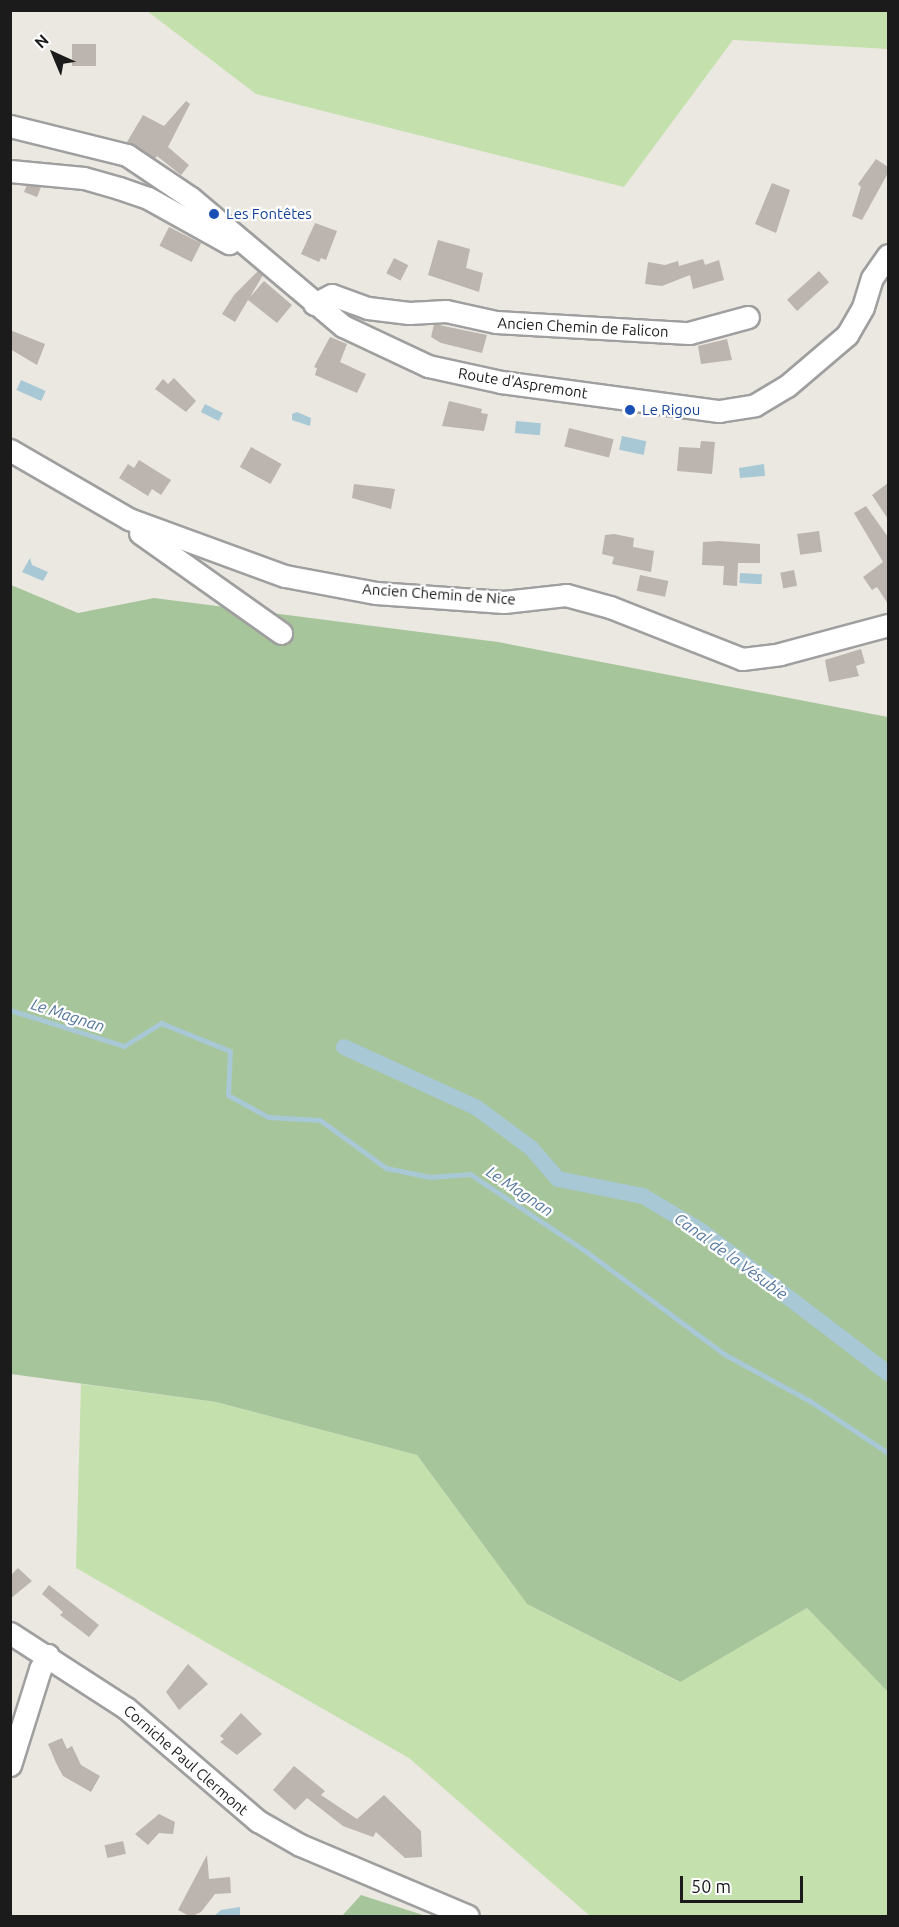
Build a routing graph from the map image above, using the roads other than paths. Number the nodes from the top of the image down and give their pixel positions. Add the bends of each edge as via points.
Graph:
1 (10, 126) edge
2 (10, 171) edge
3 (245, 245) junction
4 (888, 255) edge
5 (314, 304) junction
6 (748, 317) dead end
7 (10, 450) edge
8 (129, 519) junction
9 (888, 625) edge
10 (281, 633) dead end
11 (10, 1633) edge
12 (48, 1655) junction
13 (10, 1765) edge
14 (468, 1917) edge

1 - 3 street, Route d'Aspremont via 127,155 191,198
2 - 3 street via 84,178 119,188 148,198 225,241
3 - 5 street, Route d'Aspremont
4 - 5 street, Route d'Aspremont via 872,278 856,322 837,346 772,397 735,410 702,409 467,376 385,349 343,326
5 - 6 street, Ancien Chemin de Falicon via 332,295 368,308 409,313 446,311 496,322 689,333
7 - 8 street, Ancien Chemin de Nice
8 - 9 street, Ancien Chemin de Nice via 265,571 376,593 504,602 566,595 610,607 742,659 780,654
8 - 10 street via 138,532
11 - 12 street, Corniche Paul Clermont
12 - 13 street
12 - 14 street, Corniche Paul Clermont via 126,1708 258,1821 300,1845

